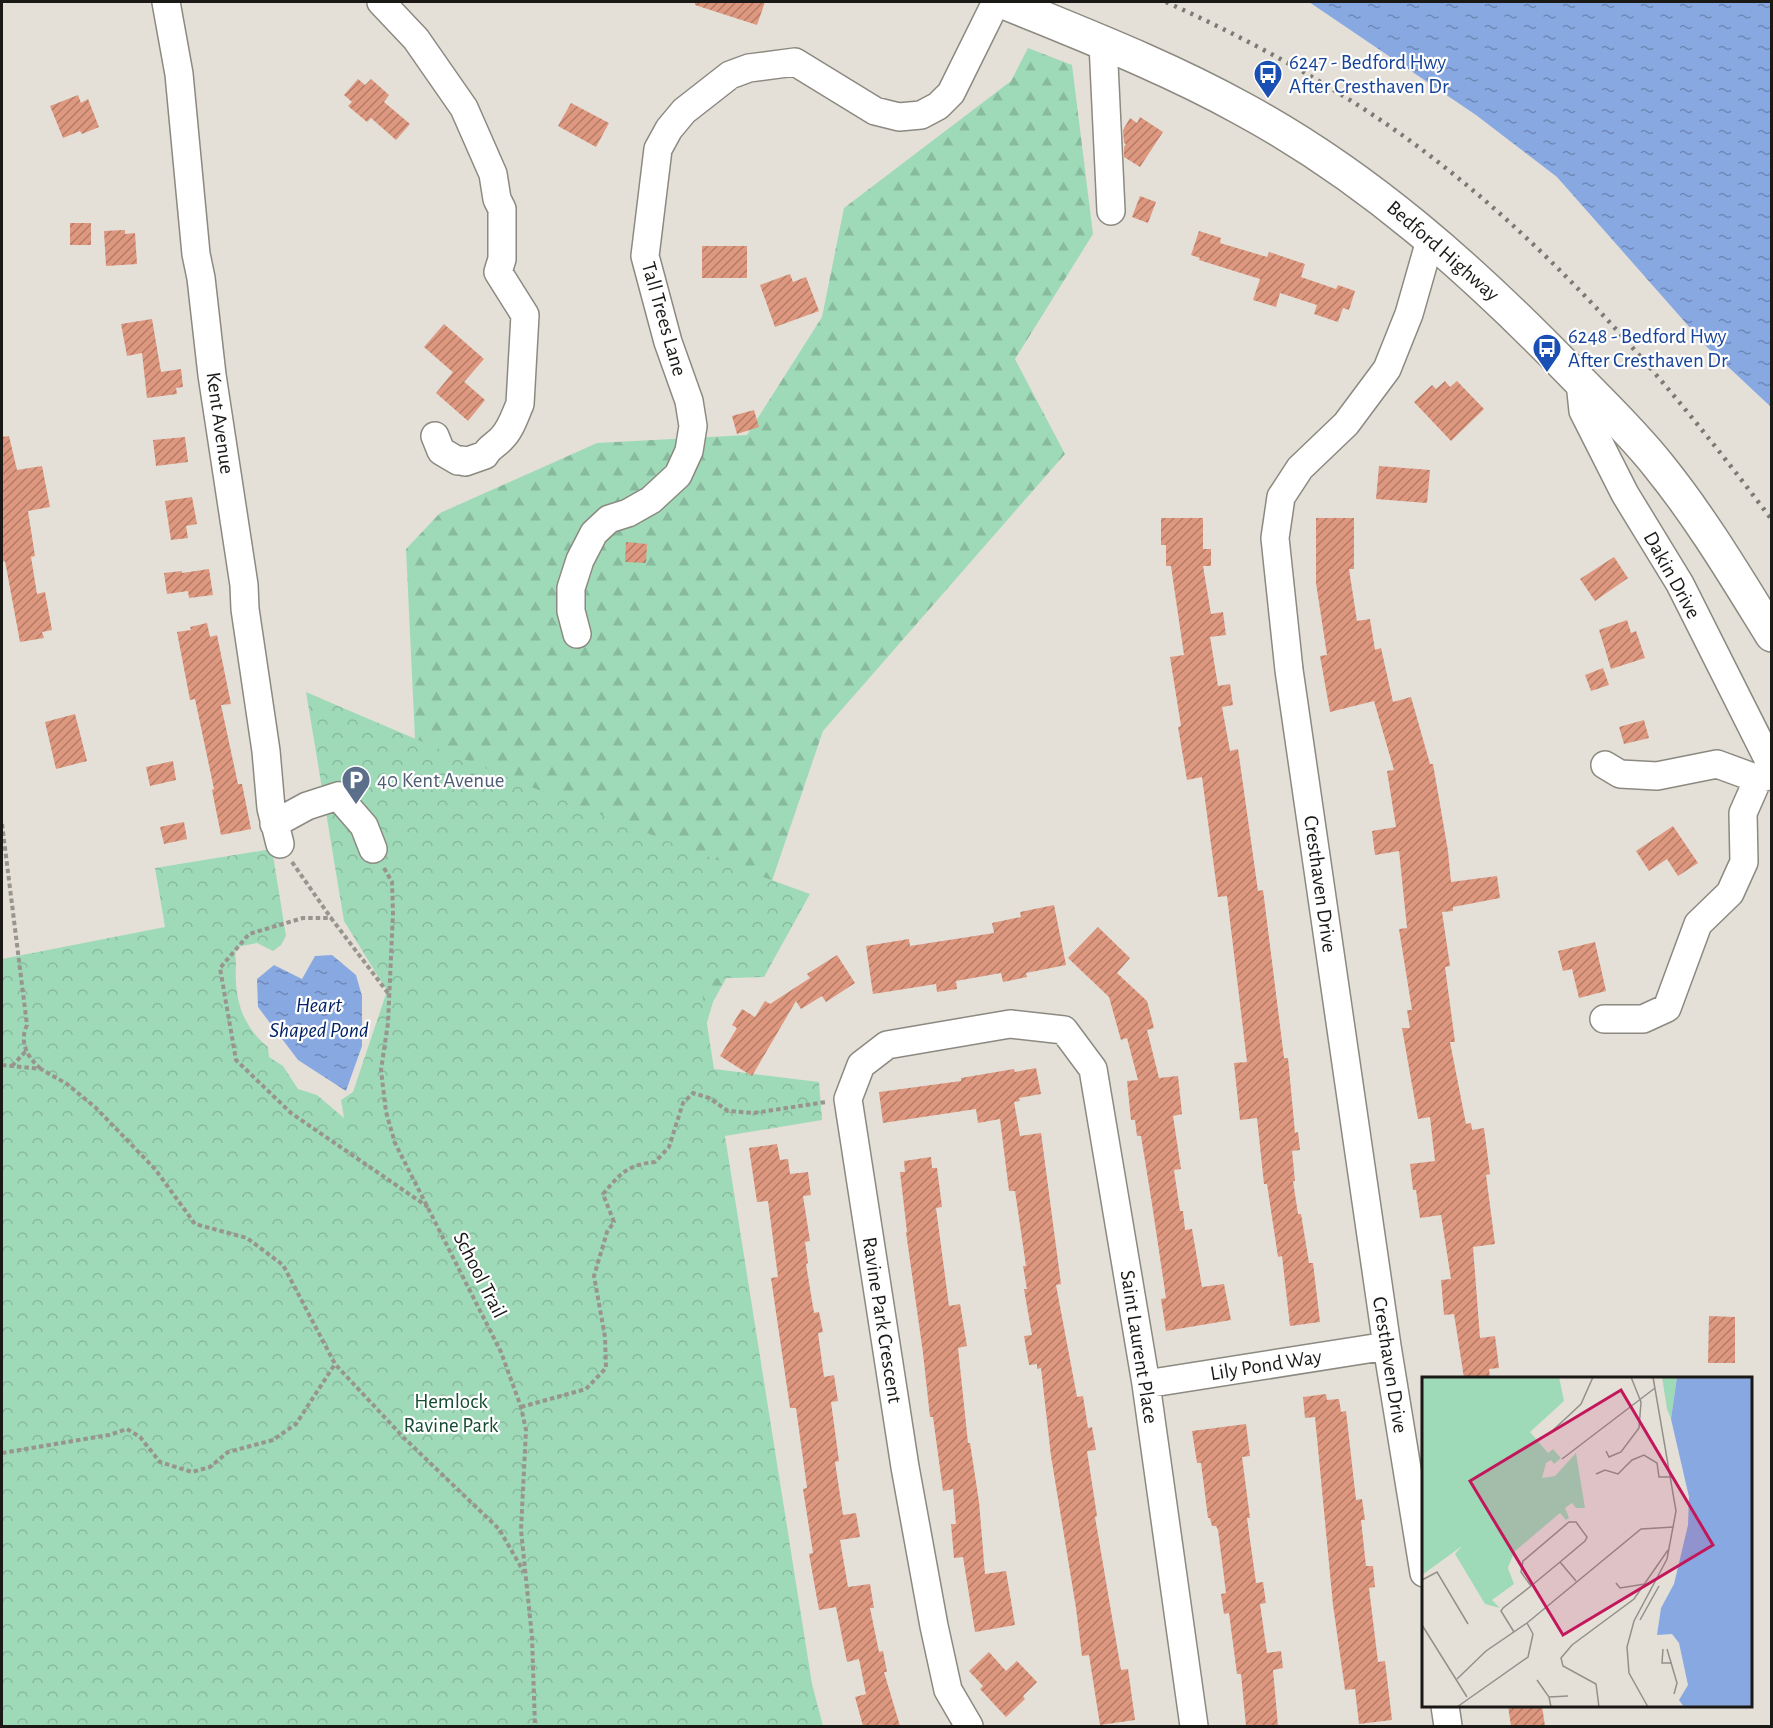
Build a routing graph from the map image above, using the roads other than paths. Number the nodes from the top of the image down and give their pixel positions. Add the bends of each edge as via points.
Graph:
1 (166, 2) edge
2 (381, 2) edge
3 (996, 2) edge
4 (1004, 2) edge
5 (1103, 43) junction
6 (1110, 211) dead end
7 (1431, 237) junction
8 (1580, 382) junction
9 (435, 436) dead end
10 (577, 634) dead end
11 (1772, 635) edge
12 (1605, 765) dead end
13 (1767, 774) edge
14 (373, 849) road end
15 (1604, 1019) dead end
16 (1010, 1024) joint
17 (1387, 1346) junction
18 (1146, 1384) junction
19 (1422, 1560) edge
20 (1445, 1707) edge
21 (969, 1726) edge
22 (1194, 1726) edge
23 (1448, 1726) edge

1 - 14 street, Kent Avenue via 179,74 196,254 277,834 307,806 338,796 364,826
2 - 9 street via 416,39 464,108 493,174 501,209 502,260 498,272 525,315 519,404 502,439 485,455 465,462 441,451
3 - 10 street, Tall Trees Lane via 951,93 927,112 905,117 886,115 795,62 749,68 730,75 684,111 669,129 658,149 645,256 689,401 693,426 689,451 678,475 651,500 609,519 594,533 571,588
4 - 5 main road, Bedford Highway
5 - 6 street
5 - 7 main road, Bedford Highway via 1240,107 1300,142 1372,190
7 - 8 main road, Bedford Highway via 1512,311
7 - 17 street, Cresthaven Drive via 1409,314 1387,369 1346,424 1300,468 1281,497 1275,538 1289,669
8 - 11 main road, Bedford Highway via 1658,464 1719,549
8 - 13 street, Dakin Drive via 1583,411 1625,494 1680,584
12 - 13 street via 1620,774 1657,776 1717,764
13 - 15 street via 1743,813 1744,862 1730,893 1698,924 1666,1008 1643,1019
16 - 18 street, Saint Laurent Place via 1064,1030 1093,1069
16 - 21 street, Ravine Park Crescent via 887,1045 861,1065 848,1099 905,1467 934,1626 948,1690
17 - 18 street, Lily Pond Way
17 - 19 street, Cresthaven Drive
18 - 22 street, Saint Laurent Place
20 - 23 street

